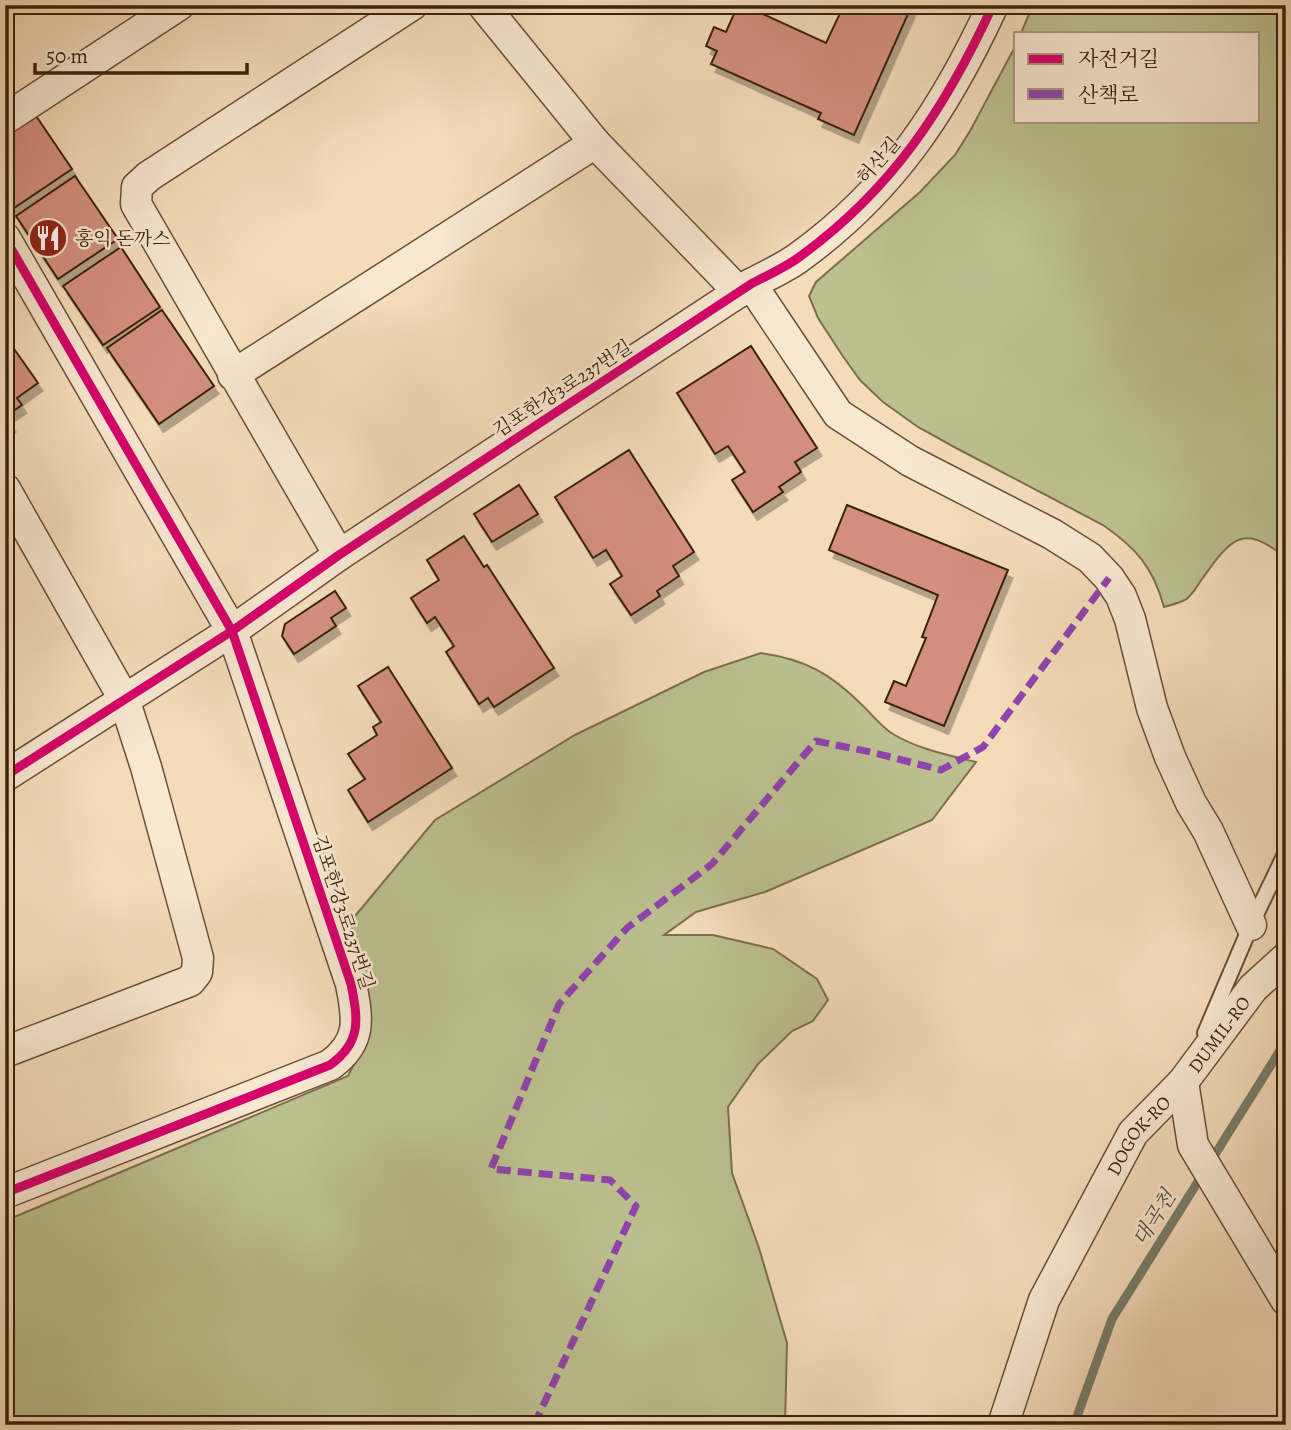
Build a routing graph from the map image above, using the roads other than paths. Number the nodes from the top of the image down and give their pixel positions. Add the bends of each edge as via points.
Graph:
1 (179, 5) edge
2 (412, 5) edge
3 (483, 5) edge
4 (993, 5) edge
5 (5, 119) edge
6 (595, 143) junction
7 (5, 237) edge
8 (745, 288) junction
9 (233, 375) junction
10 (5, 489) edge
11 (12, 520) edge
12 (340, 555) junction
13 (232, 631) junction
14 (124, 699) junction
15 (5, 776) edge
16 (1286, 852) edge
17 (1251, 925) junction
18 (1286, 958) edge
19 (5, 1052) edge
20 (1183, 1082) junction
21 (5, 1193) edge
22 (1286, 1300) edge
23 (1003, 1425) edge

1 - 5 street
2 - 9 street via 137,187 136,204
3 - 6 street
4 - 8 street, 허산길 via 932,121 885,182 796,260
6 - 8 street
6 - 9 street
7 - 13 street, 김포한강3로237번길
8 - 12 street, 김포한강3로237번길
8 - 17 street via 838,414 910,461 1052,534 1090,558 1109,578 1130,619 1170,757
9 - 12 street
10 - 11 street
11 - 14 street
12 - 13 street, 김포한강3로237번길
13 - 14 street, 김포한강3로237번길
13 - 21 street, 김포한강3로237번길 via 351,984 356,1009 352,1044 330,1065
14 - 15 street, 김포한강3로237번길
14 - 19 street via 197,946 197,972 190,981
16 - 17 lane, DOGOK-RO
17 - 20 lane, DOGOK-RO
18 - 20 street, DUMIL-RO via 1253,988
20 - 22 street via 1193,1144
20 - 23 street, DOGOK-RO via 1133,1133 1044,1300

